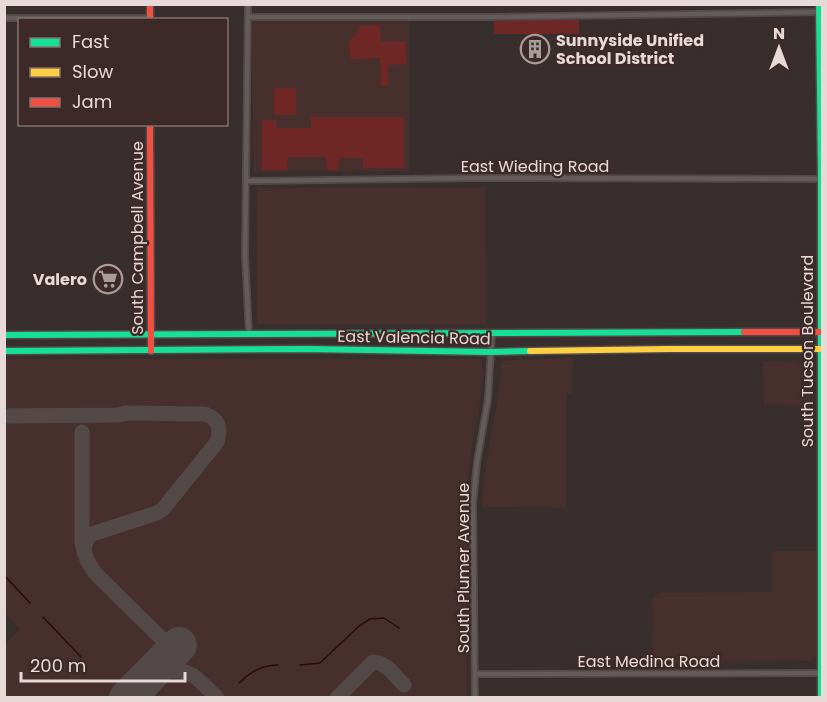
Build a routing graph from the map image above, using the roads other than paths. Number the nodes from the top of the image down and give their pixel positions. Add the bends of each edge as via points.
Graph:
1 (248, 4) edge
2 (819, 4) edge
3 (821, 12) edge
4 (248, 17) junction
5 (150, 126) edge
6 (822, 179) edge
7 (246, 181) junction
8 (492, 332) junction
9 (669, 332) junction
10 (821, 332) edge
11 (150, 334) junction
12 (249, 334) junction
13 (4, 335) edge
14 (669, 349) junction
15 (821, 349) edge
16 (4, 351) edge
17 (151, 351) junction
18 (491, 352) junction
19 (822, 499) edge
20 (822, 673) edge
21 (476, 674) junction
22 (475, 698) edge
23 (821, 698) edge

1 - 4 street
2 - 3 main road, South Tucson Boulevard
3 - 4 street
3 - 6 main road, South Tucson Boulevard
4 - 7 street
5 - 11 main road, South Campbell Avenue
6 - 7 street, East Wieding Road
6 - 10 main road, South Tucson Boulevard
7 - 12 street
8 - 9 main road, East Valencia Road
8 - 12 main road, East Valencia Road
8 - 18 street, South Plumer Avenue
9 - 10 main road, East Valencia Road
9 - 14 main road
10 - 15 main road, South Tucson Boulevard
11 - 12 main road, East Valencia Road
11 - 13 main road, East Valencia Road
11 - 17 main road, South Campbell Avenue
14 - 15 main road, East Valencia Road
14 - 18 main road, East Valencia Road
15 - 19 main road, South Tucson Boulevard
16 - 17 main road, East Valencia Road
17 - 18 main road, East Valencia Road
18 - 21 street, South Plumer Avenue via 473,503
19 - 20 main road, South Tucson Boulevard
20 - 21 street, East Medina Road
20 - 23 main road, South Tucson Boulevard
21 - 22 street, South Plumer Avenue

